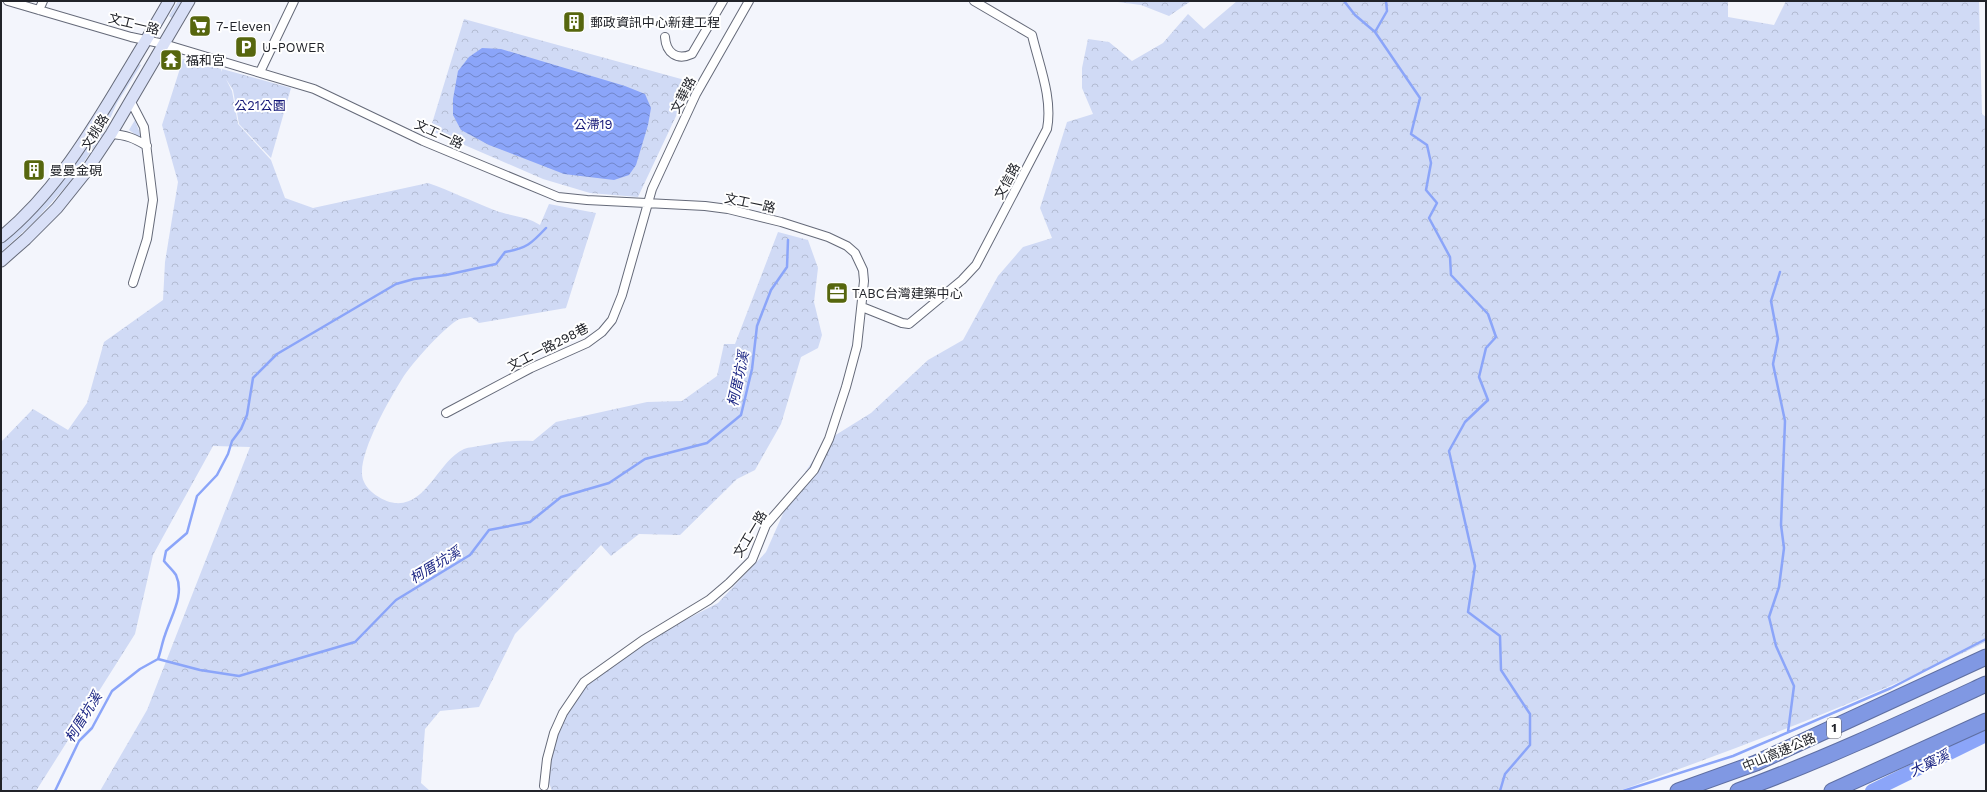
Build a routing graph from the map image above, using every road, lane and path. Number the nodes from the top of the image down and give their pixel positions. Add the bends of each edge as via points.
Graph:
1 (8, 1) edge
2 (43, 1) edge
3 (169, 1) edge
4 (189, 1) edge
5 (294, 1) edge
6 (723, 1) edge
7 (749, 1) edge
8 (974, 1) edge
9 (39, 10) junction
10 (665, 37) dead end
11 (146, 40) junction
12 (164, 44) junction
13 (260, 72) junction
14 (130, 100) junction
15 (111, 134) junction
16 (147, 146) junction
17 (646, 204) junction
18 (1, 237) edge
19 (1, 261) edge
20 (133, 283) dead end
21 (862, 307) junction
22 (446, 413) dead end
23 (1986, 657) edge
24 (1986, 684) edge
25 (1986, 721) edge
26 (1986, 729) edge
27 (544, 786) dead end
28 (1678, 791) edge
29 (1738, 791) edge
30 (1832, 791) edge
31 (1857, 791) edge

1 - 9 street, 文工一路
2 - 9 street
3 - 11 street, 文桃路
4 - 12 street, 文桃路
5 - 13 street
6 - 10 street via 692,54 684,57 673,54 668,50
7 - 17 street, 文華路 via 696,94
8 - 21 street, 文信路 via 1032,35 1048,101 1047,129 976,265 962,280 909,324
9 - 11 street, 文工一路
11 - 12 street, 文工一路
11 - 18 street, 文桃路 via 63,172 37,203
12 - 13 street, 文工一路
12 - 14 street, 文桃路
13 - 17 street, 文工一路 via 314,88 423,141 558,197
14 - 15 street, 文桃路
14 - 16 street via 144,127
15 - 16 street via 133,137
15 - 19 street, 文桃路 via 57,208
16 - 20 street via 153,200 147,239
17 - 21 street, 文工一路 via 705,206 728,210 781,222 838,241 855,253 863,270
17 - 22 street, 文工一路298巷 via 622,295 612,320 602,332 587,343 531,368
21 - 27 street, 文工一路 via 857,346 846,387 829,440 814,470 766,525 752,560 729,583 709,600 643,640 584,682 563,713 554,733
23 - 28 highway, 中山高速公路 / 1 via 1756,763
24 - 29 highway, 中山高速公路 / 1 via 1853,746
25 - 30 highway
26 - 31 highway

